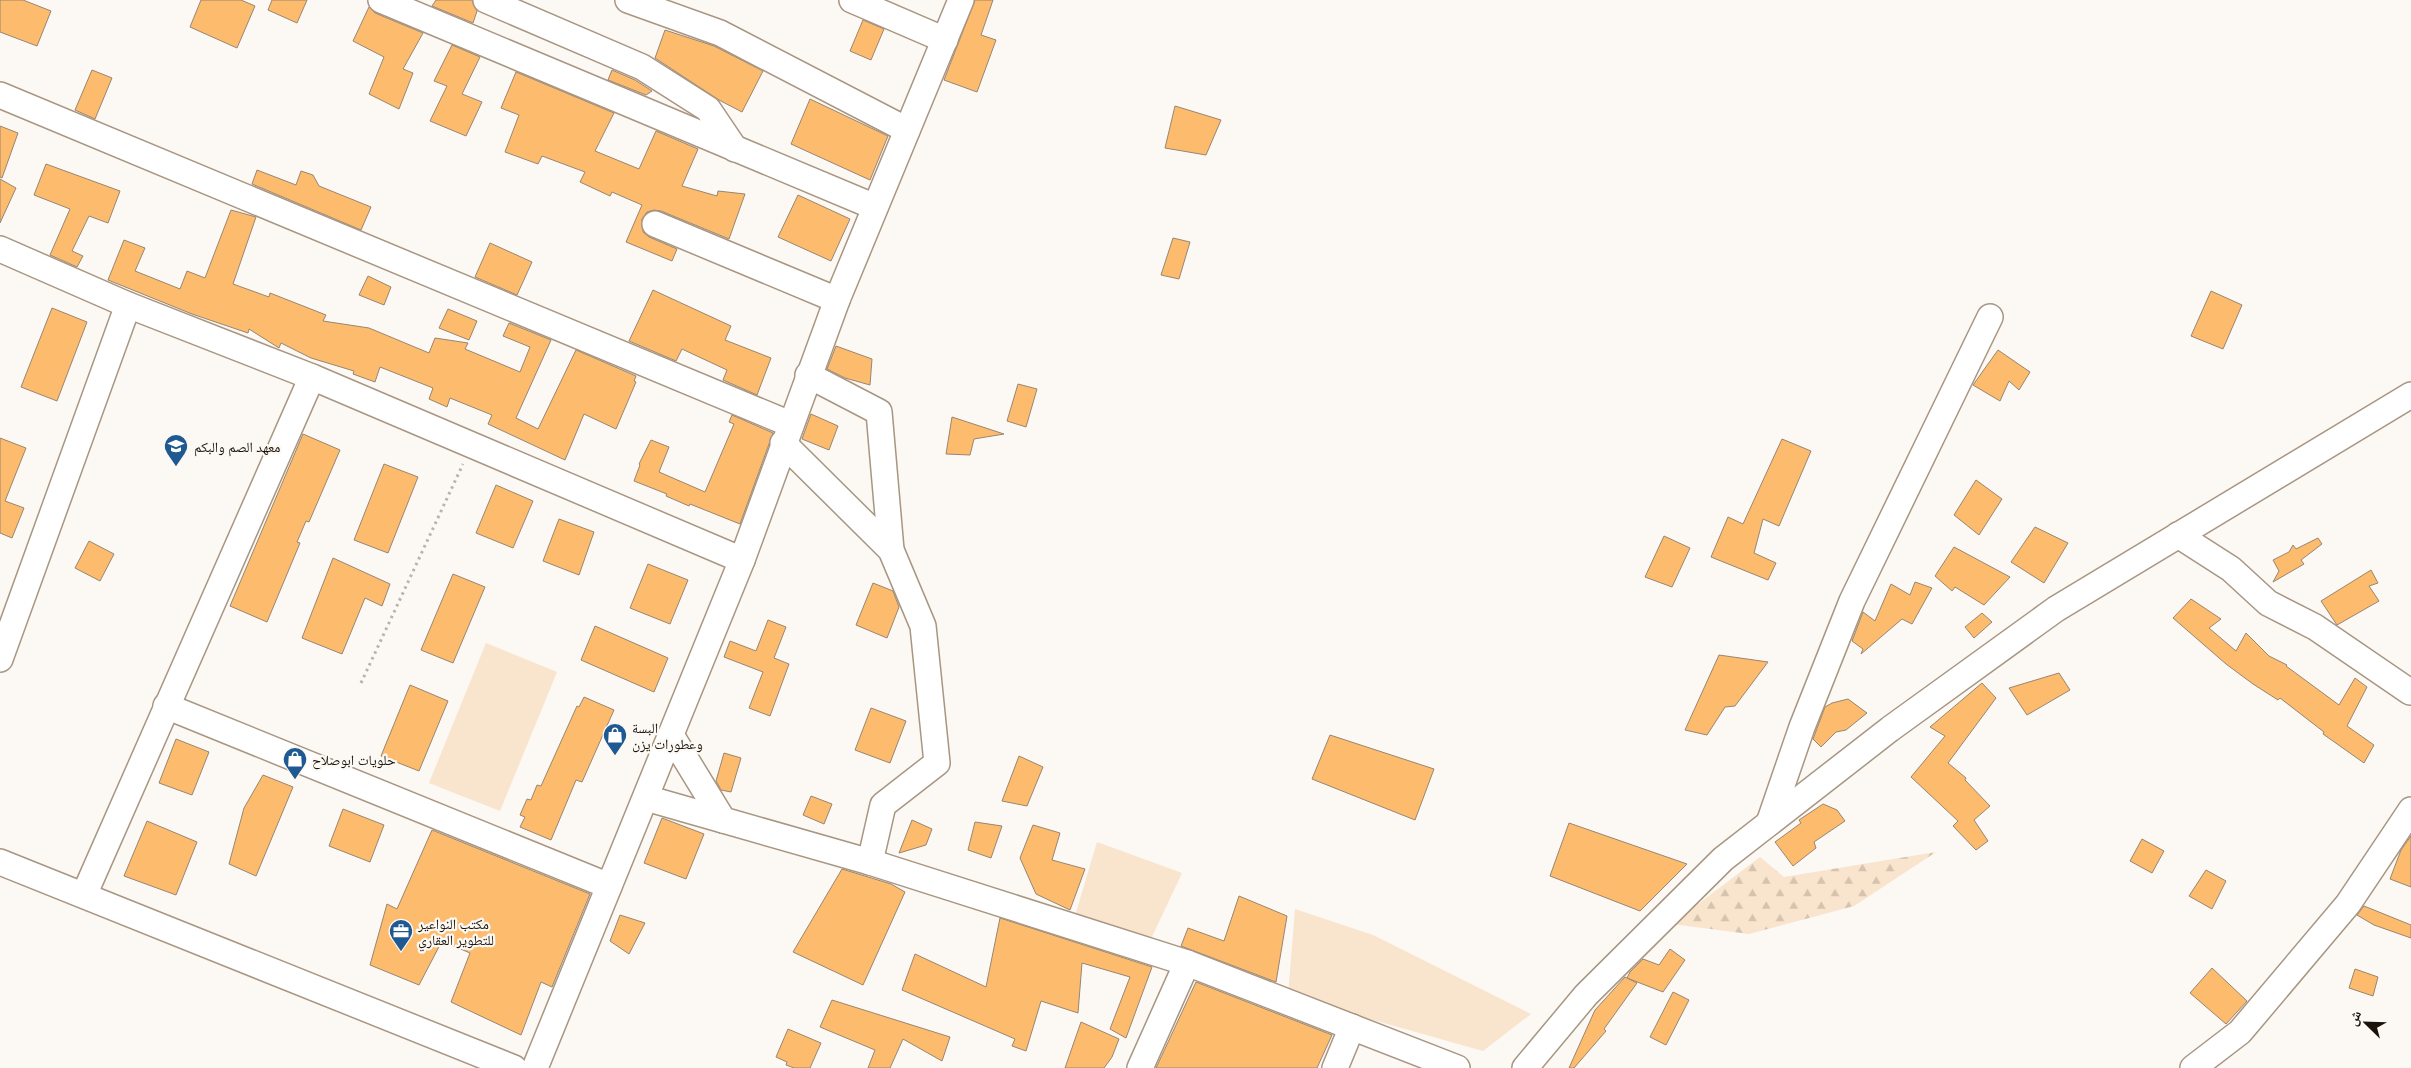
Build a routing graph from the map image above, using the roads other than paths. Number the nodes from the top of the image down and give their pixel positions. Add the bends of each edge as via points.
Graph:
1 (381, 0) edge
2 (486, 0) edge
3 (628, 0) edge
4 (852, 0) edge
5 (961, 0) edge
6 (944, 40) junction
7 (0, 95) edge
8 (907, 130) junction
9 (736, 149) junction
10 (875, 207) junction
11 (655, 224) dead end
12 (0, 249) edge
13 (836, 300) junction
14 (128, 305) junction
15 (1990, 317) dead end
16 (808, 375) junction
17 (312, 377) junction
18 (2411, 395) edge
19 (787, 434) junction
20 (2178, 535) junction
21 (891, 550) junction
22 (742, 560) junction
23 (0, 659) edge
24 (2410, 692) edge
25 (166, 706) junction
26 (671, 735) junction
27 (646, 798) junction
28 (2411, 810) edge
29 (723, 820) junction
30 (1769, 823) junction
31 (0, 862) edge
32 (870, 862) junction
33 (0, 872) edge
34 (29, 873) junction
35 (609, 886) junction
36 (84, 895) junction
37 (1187, 963) junction
38 (1352, 1027) junction
39 (1430, 1063) edge
40 (514, 1068) edge
41 (536, 1068) edge
42 (1140, 1068) edge
43 (1334, 1068) edge
44 (1457, 1068) edge
45 (1524, 1068) edge
46 (2194, 1068) edge

1 - 9 street
2 - 9 street via 642,67 708,110
3 - 8 street via 720,33
4 - 6 street
5 - 6 street
6 - 8 street
7 - 19 street
8 - 10 street
9 - 10 street
10 - 13 street
11 - 13 street
12 - 14 street
13 - 16 street
14 - 17 street
14 - 23 street
15 - 30 street via 1852,601 1802,727
16 - 19 street
16 - 21 street via 878,412
17 - 22 street
17 - 25 street
18 - 20 street
19 - 21 street
19 - 22 street
20 - 24 street via 2232,569 2268,603 2315,628
20 - 30 street via 2056,609 1890,729
21 - 32 street via 923,626 937,763 883,805
22 - 26 street
25 - 35 street
25 - 36 street
26 - 27 street
26 - 29 street
27 - 29 street
27 - 35 street
28 - 46 street via 2348,904 2240,1032
29 - 32 street
30 - 45 street via 1723,859 1586,995
31 - 34 street
32 - 37 street
33 - 34 street
34 - 36 street
35 - 41 street
36 - 40 street
37 - 38 street
37 - 42 street
38 - 39 street
38 - 43 street
39 - 44 street

